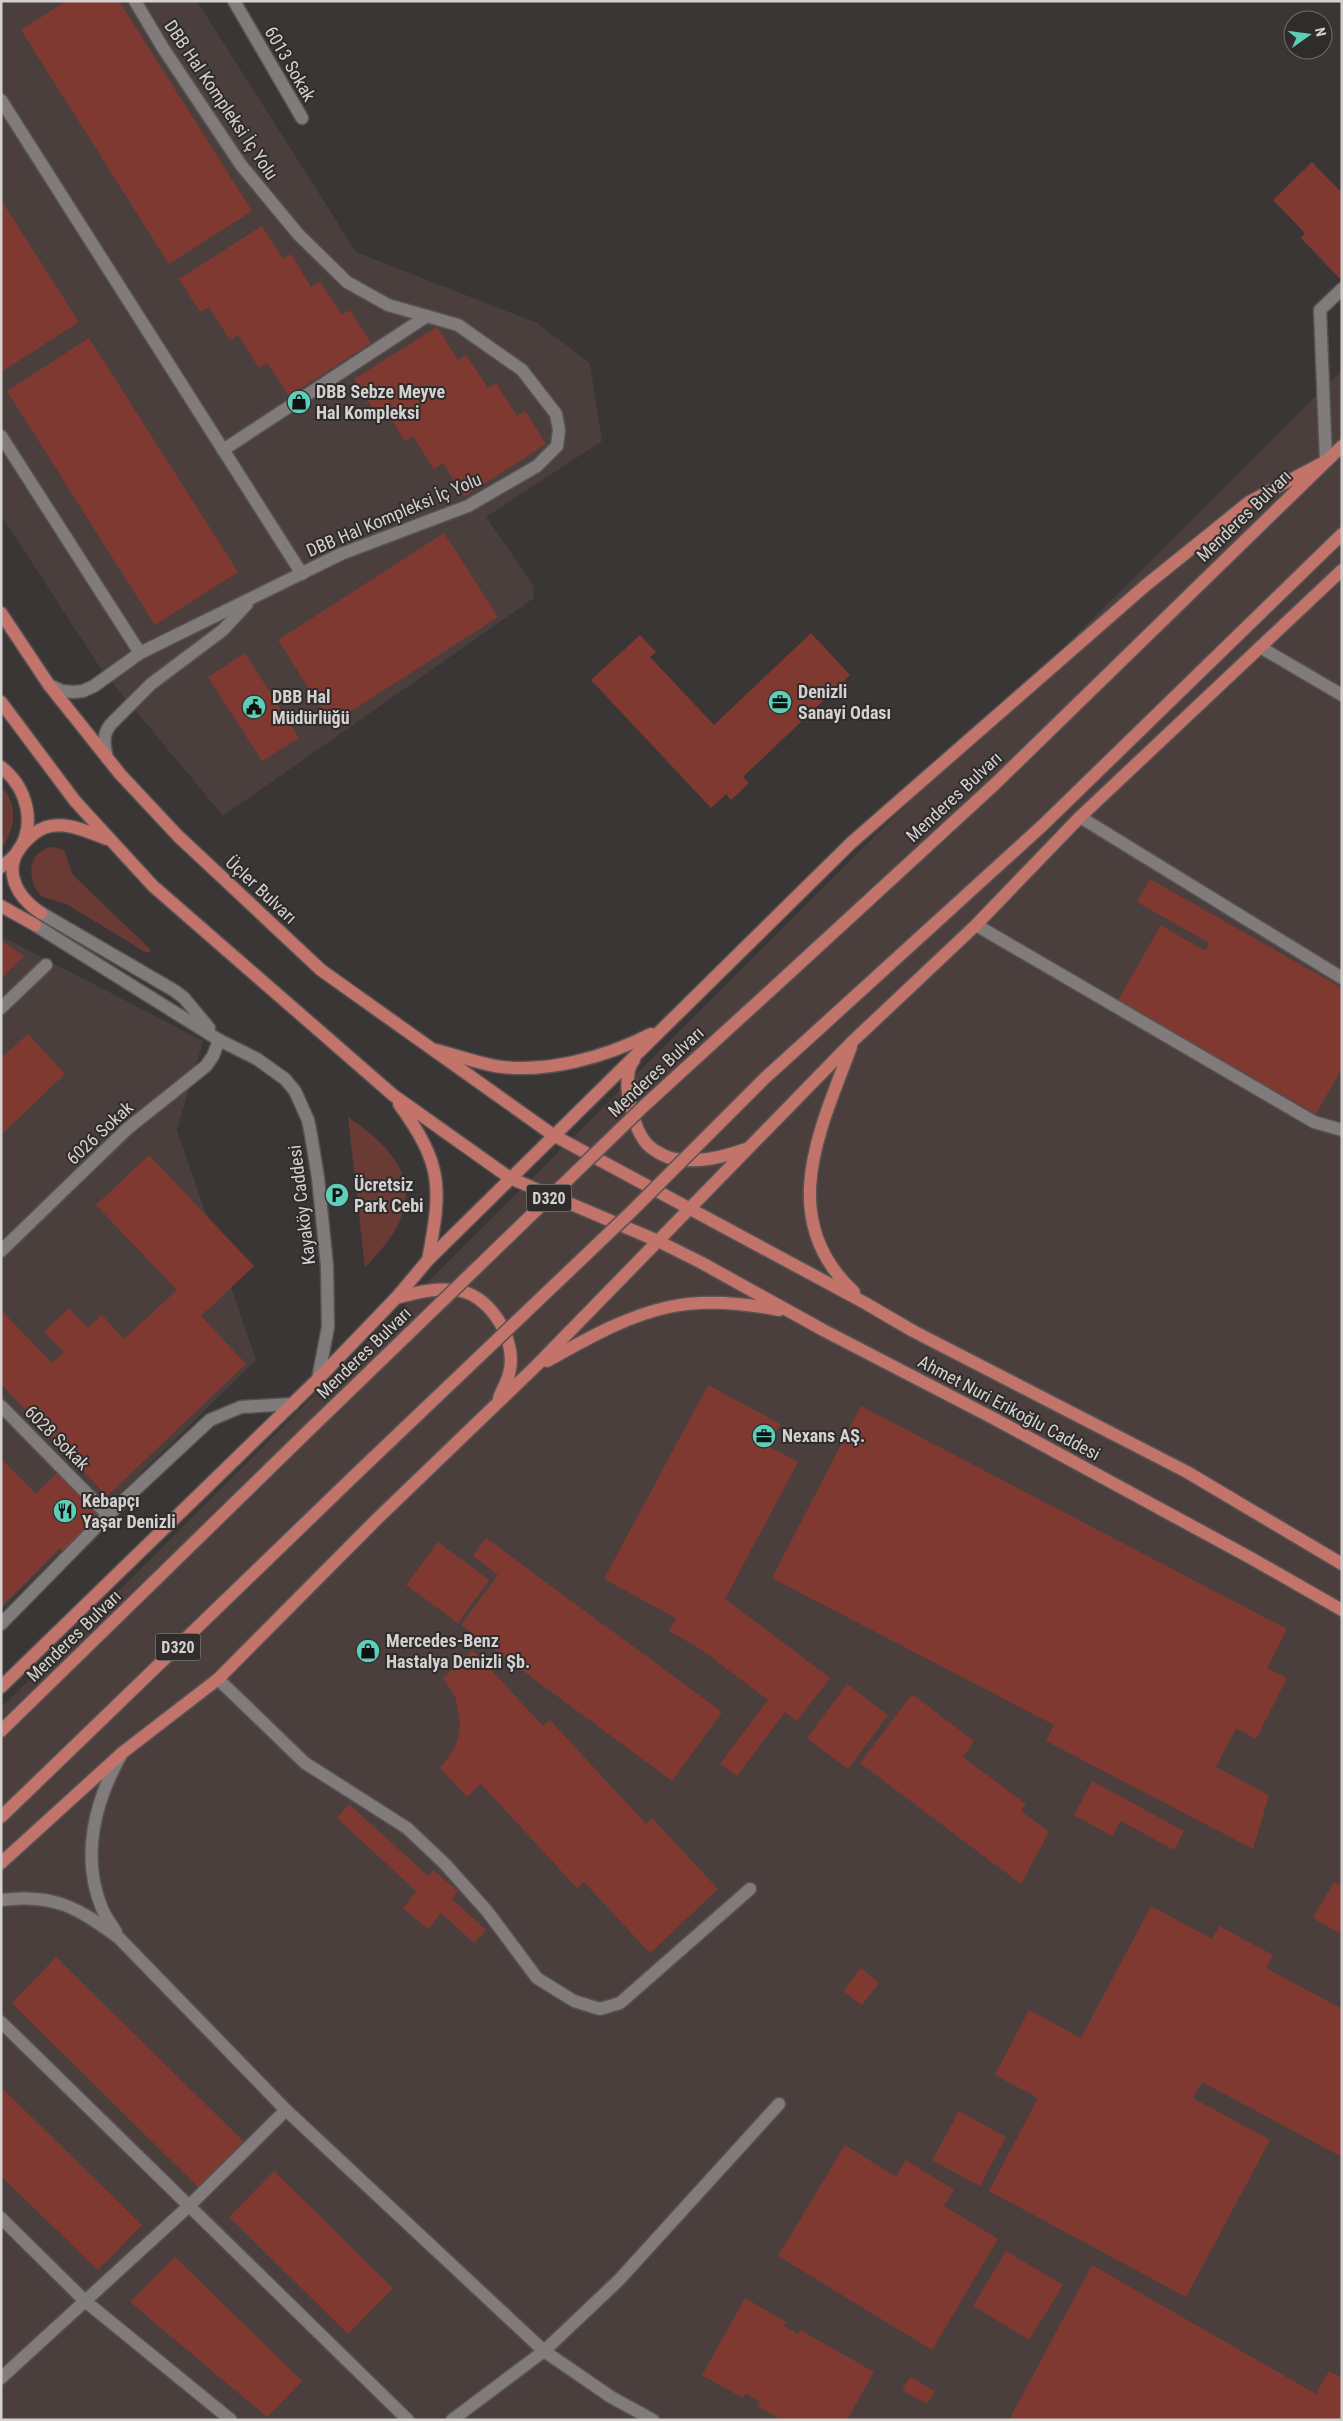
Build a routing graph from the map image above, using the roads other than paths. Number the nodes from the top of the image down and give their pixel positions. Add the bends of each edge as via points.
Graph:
1 (135, 1) edge
2 (234, 1) edge
3 (1, 100) edge
4 (302, 118) dead end
5 (1342, 289) edge
6 (426, 316) junction
7 (1, 436) edge
8 (1342, 446) edge
9 (223, 450) junction
10 (1326, 461) junction
11 (1342, 534) edge
12 (1342, 570) edge
13 (302, 574) junction
14 (251, 599) junction
15 (1, 613) edge
16 (1260, 647) junction
17 (140, 653) junction
18 (49, 685) junction
19 (1342, 694) edge
20 (1, 702) edge
21 (107, 758) junction
22 (1, 767) edge
23 (1080, 817) junction
24 (107, 838) junction
25 (16, 853) junction
26 (1, 867) edge
27 (1, 906) edge
28 (41, 913) joint
29 (976, 925) junction
30 (35, 926) joint
31 (46, 965) dead end
32 (1342, 978) edge
33 (1, 1008) edge
34 (660, 1030) junction
35 (219, 1040) junction
36 (853, 1041) junction
37 (428, 1047) junction
38 (393, 1096) junction
39 (1342, 1130) edge
40 (553, 1135) junction
41 (751, 1148) junction
42 (510, 1178) junction
43 (690, 1210) junction
44 (658, 1241) junction
45 (1, 1251) edge
46 (428, 1260) junction
47 (396, 1298) junction
48 (865, 1302) junction
49 (789, 1312) junction
50 (536, 1366) junction
51 (318, 1379) junction
52 (497, 1403) junction
53 (293, 1404) junction
54 (1, 1406) edge
55 (108, 1515) junction
56 (1342, 1564) edge
57 (1342, 1610) edge
58 (1, 1624) edge
59 (218, 1679) junction
60 (1, 1687) edge
61 (1, 1731) edge
62 (122, 1753) junction
63 (1, 1817) edge
64 (1, 1863) edge
65 (750, 1889) dead end
66 (1, 1900) edge
67 (120, 1939) junction
68 (1, 2022) edge
69 (779, 2104) dead end
70 (286, 2110) junction
71 (190, 2205) junction
72 (1, 2218) edge
73 (85, 2301) junction
74 (544, 2351) junction
75 (1, 2378) edge
76 (231, 2420) edge
77 (408, 2420) edge
78 (452, 2420) edge
79 (653, 2420) edge

1 - 6 street, DBB Hal Kompleksi İç Yolu via 240,165 298,234 347,282 388,305
2 - 4 street, 6013 Sokak
3 - 9 street, DBB Hal Kompleksi İç Yolu
5 - 10 street via 1320,310
6 - 9 street
6 - 13 street, DBB Hal Kompleksi İç Yolu via 458,324 522,370 556,414 557,446 537,466 468,506 341,554
7 - 17 street
8 - 10 main road, Menderes Bulvarı
9 - 13 street, DBB Hal Kompleksi İç Yolu
10 - 34 main road via 1249,502 1145,586 851,843
10 - 61 main road, Menderes Bulvarı / D320, bridge via 995,784 644,1106
11 - 63 main road, D320, bridge via 1043,825 765,1078
12 - 16 main road
13 - 14 street, DBB Hal Kompleksi İç Yolu
14 - 17 street, DBB Hal Kompleksi İç Yolu
14 - 21 street, DBB Hal Kompleksi İç Yolu via 223,630 151,684 111,724 104,743
15 - 18 main road, Üçler Bulvarı
16 - 19 street
16 - 23 main road
17 - 18 street, DBB Hal Kompleksi İç Yolu via 83,691 62,691
18 - 21 main road, Üçler Bulvarı
20 - 24 main road
21 - 37 main road, Üçler Bulvarı via 178,836 321,970
22 - 25 main road via 12,775 23,793 28,814 26,834
23 - 29 main road
23 - 32 street
24 - 25 main road via 79,829 50,826 31,837
24 - 38 main road via 153,886
25 - 26 main road
25 - 28 main road via 12,872 16,887 23,900
27 - 30 main road
28 - 35 street, Kayaköy Caddesi via 184,998
29 - 36 main road
29 - 39 street via 1314,1122
30 - 35 street, Kayaköy Caddesi
31 - 33 street
34 - 37 main road via 622,1049 588,1059 538,1066 496,1066
34 - 40 main road
34 - 41 main road via 631,1064 626,1090 631,1113 647,1145 674,1159 714,1159
35 - 45 street, 6026 Sokak via 206,1066 126,1129
35 - 51 street, Kayaköy Caddesi via 257,1059 285,1079 295,1091 308,1120 320,1195 329,1300 328,1327
36 - 41 main road
36 - 48 main road via 812,1158 809,1210 822,1252 846,1285
37 - 40 main road, Üçler Bulvarı
38 - 42 main road
38 - 46 main road via 419,1132 433,1167 438,1199
40 - 42 main road
40 - 43 main road, Üçler Bulvarı
41 - 43 main road
42 - 44 main road, Ahmet Nuri Erikoğlu Caddesi
42 - 46 main road
43 - 44 main road
43 - 48 main road, Ahmet Nuri Erikoğlu Caddesi
44 - 49 main road, Ahmet Nuri Erikoğlu Caddesi
44 - 50 main road
46 - 47 main road
47 - 51 main road
47 - 52 main road via 443,1289 463,1292 484,1303 498,1319 510,1347 510,1372
48 - 56 main road, Ahmet Nuri Erikoğlu Caddesi via 913,1331 1187,1472
49 - 50 main road via 720,1303 670,1307 642,1314
49 - 57 main road, Ahmet Nuri Erikoğlu Caddesi via 993,1418
50 - 52 main road
51 - 53 main road
52 - 59 main road
53 - 55 street via 241,1407 210,1420
53 - 60 main road
54 - 55 street, 6028 Sokak
55 - 58 street
59 - 62 main road
59 - 65 street via 304,1763 413,1834 487,1911 537,1978 574,2001 600,2009 620,2003
62 - 64 main road
62 - 67 street via 100,1803 94,1826 91,1863 101,1907
66 - 67 street via 43,1899 71,1906
67 - 70 street
68 - 71 street
69 - 74 street via 619,2280
70 - 71 street
70 - 74 street
71 - 73 street
71 - 77 street
72 - 73 street
73 - 75 street
73 - 76 street
74 - 78 street
74 - 79 street via 611,2397

